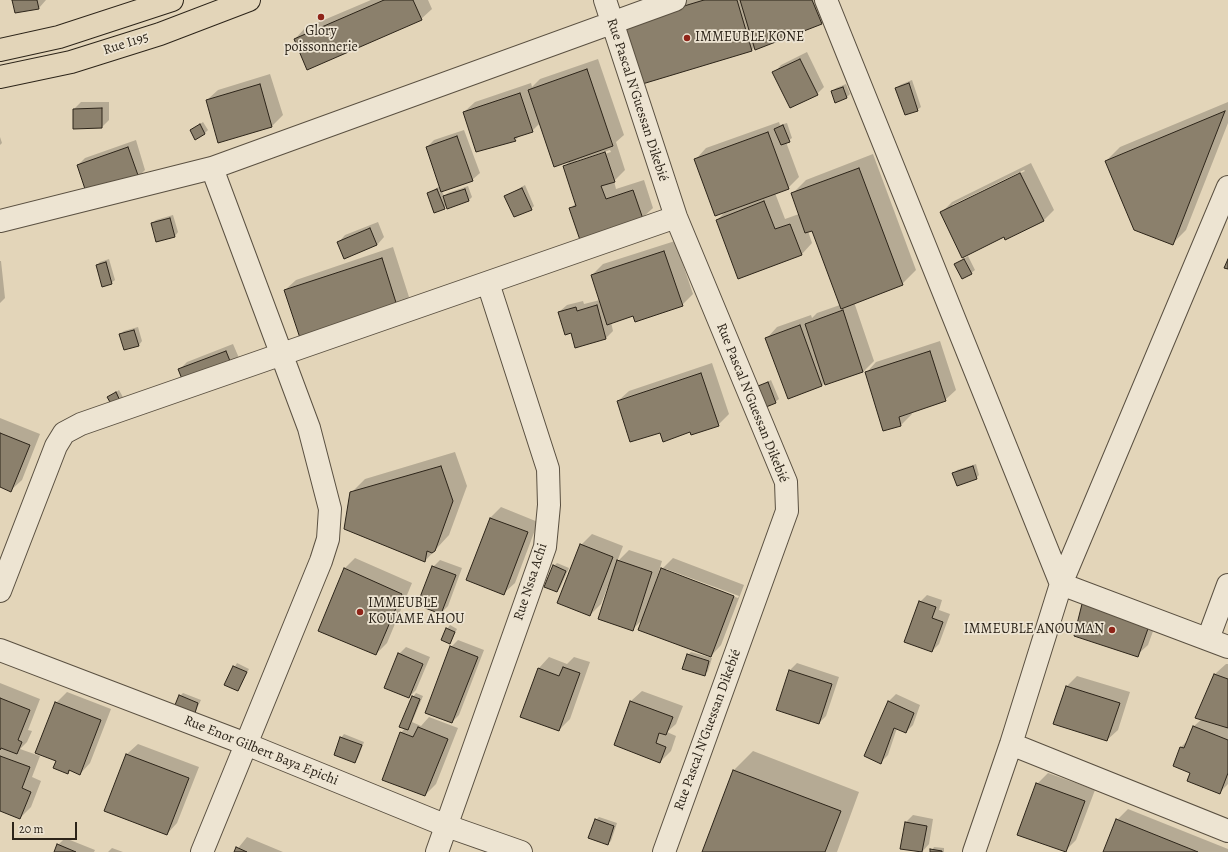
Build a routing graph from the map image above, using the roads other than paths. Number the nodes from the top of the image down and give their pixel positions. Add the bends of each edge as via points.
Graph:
1 (172, 0) edge
2 (250, 0) edge
3 (605, 0) edge
4 (675, 0) edge
5 (826, 0) edge
6 (612, 23) junction
7 (0, 50) edge
8 (0, 77) edge
9 (212, 168) junction
10 (1228, 187) edge
11 (676, 217) junction
12 (0, 221) edge
13 (488, 283) junction
14 (281, 355) junction
15 (1061, 584) junction
16 (1228, 585) edge
17 (0, 591) edge
18 (1218, 643) edge
19 (0, 650) edge
20 (246, 744) junction
21 (1011, 744) junction
22 (447, 826) junction
23 (1228, 831) edge
24 (202, 852) edge
25 (437, 852) edge
26 (521, 852) edge
27 (664, 852) edge
28 (974, 852) edge

1 - 7 main road, Rue I195 via 59,38
2 - 8 main road, Rue I195 via 160,34 71,62
3 - 6 street, Rue Pascal N'Guessan Dikebié
4 - 6 street
5 - 15 street
6 - 9 street
6 - 11 street, Rue Pascal N'Guessan Dikebié
9 - 12 street
9 - 14 street
10 - 15 street
11 - 13 street
11 - 27 street, Rue Pascal N'Guessan Dikebié via 786,482 787,511
13 - 14 street
13 - 22 street, Rue Nssa Achi via 548,469 549,505 545,547
14 - 17 street via 81,424 64,433 56,446
14 - 20 street via 309,428 330,509 328,539
15 - 18 street
15 - 21 street
16 - 18 street
19 - 20 street, Rue Enor Gilbert Baya Epichi
20 - 22 street, Rue Enor Gilbert Baya Epichi
20 - 24 street
21 - 23 street
21 - 28 street
22 - 25 street, Rue Nssa Achi
22 - 26 street, Rue Enor Gilbert Baya Epichi

